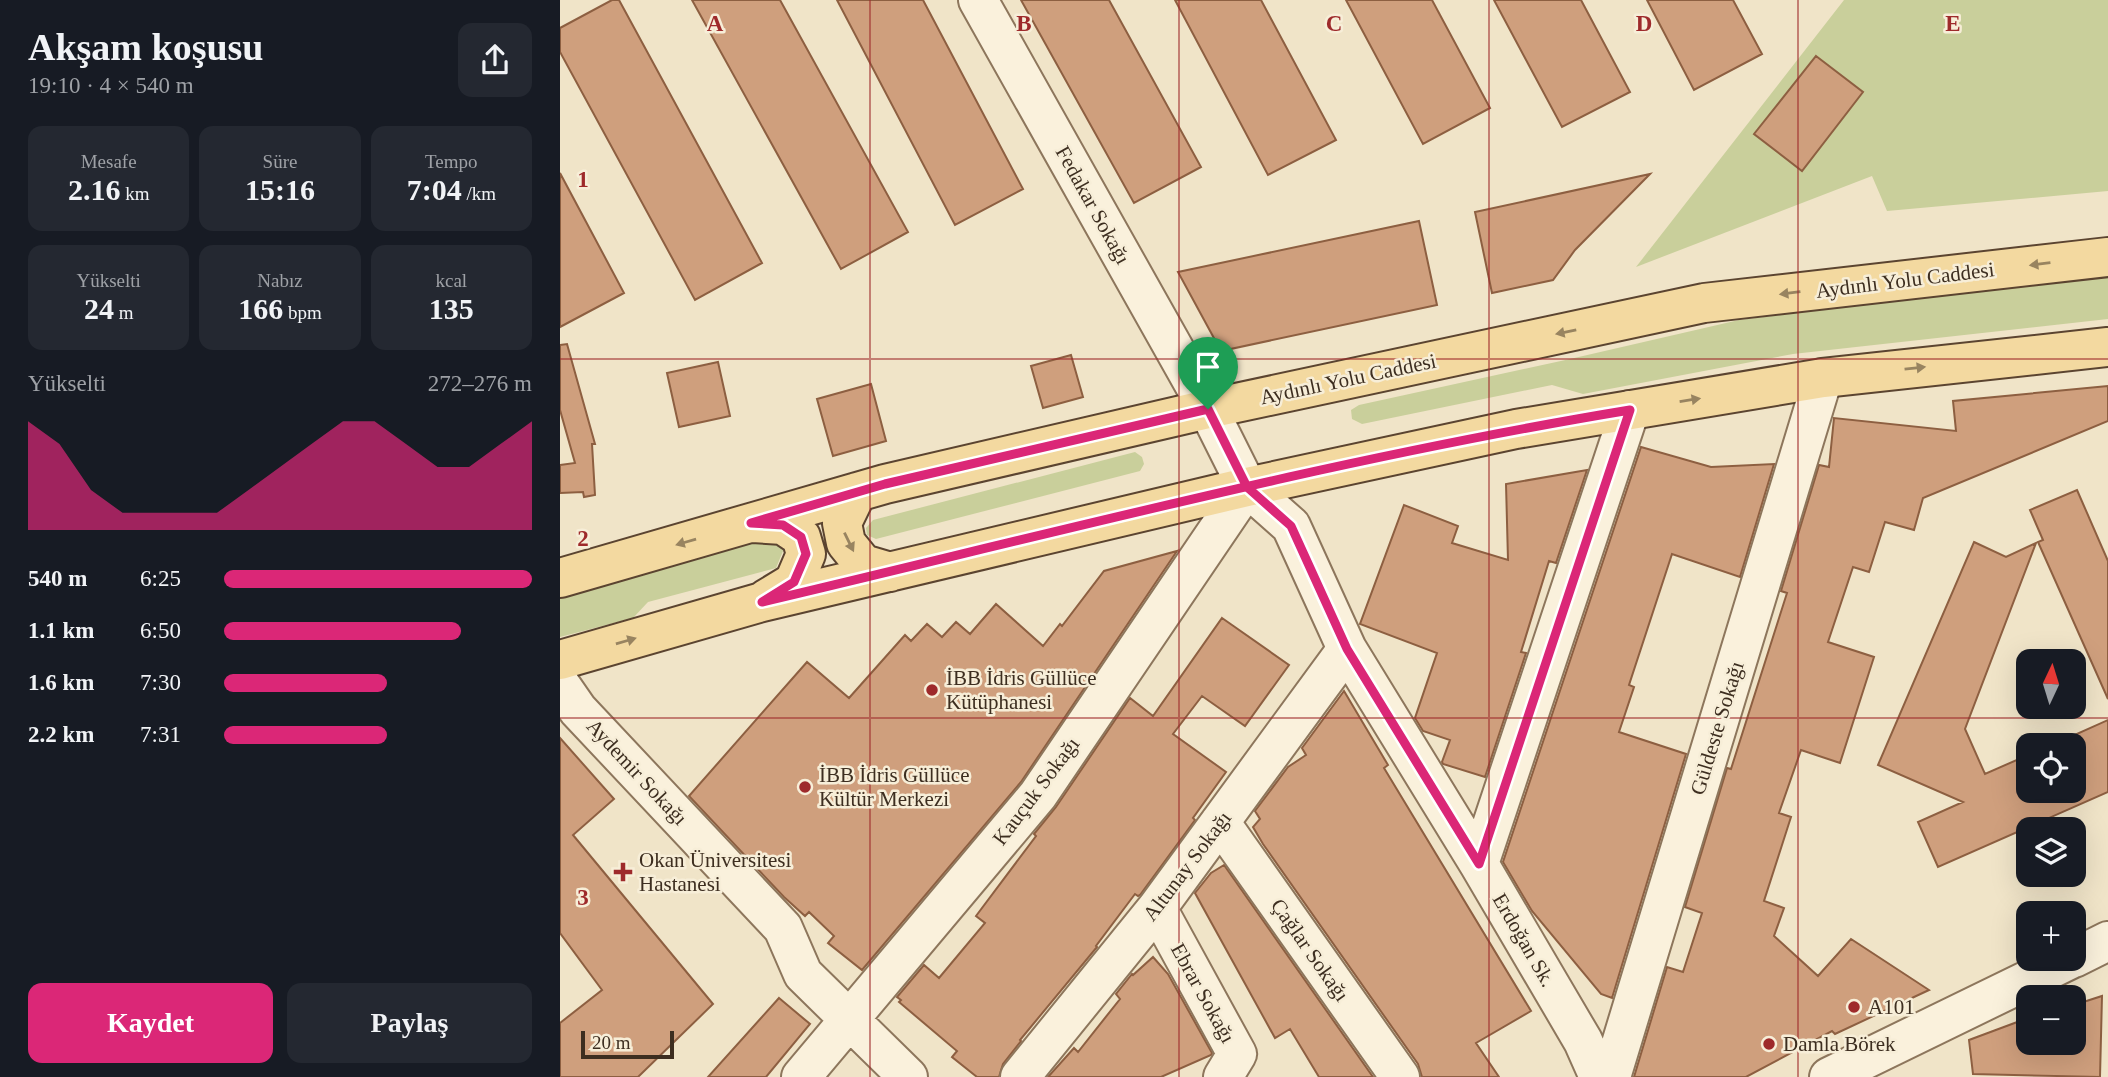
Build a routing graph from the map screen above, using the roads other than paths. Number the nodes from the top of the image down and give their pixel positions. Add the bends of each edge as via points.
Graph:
1 (978, 0) edge
2 (2108, 257) edge
3 (2108, 347) edge
4 (1823, 379) junction
5 (1208, 409) junction
6 (1630, 410) junction
7 (1247, 487) junction
8 (857, 492) junction
9 (751, 523) junction
10 (890, 572) junction
11 (567, 574) edge
12 (762, 602) junction
13 (1347, 649) junction
14 (560, 660) edge
15 (560, 684) edge
16 (1220, 822) junction
17 (1479, 864) junction
18 (1157, 908) junction
19 (2108, 941) edge
20 (2086, 951) edge
21 (2045, 971) edge
22 (848, 1021) junction
23 (801, 1077) edge
24 (908, 1077) edge
25 (1020, 1077) edge
26 (1223, 1077) edge
27 (1400, 1077) edge
28 (1599, 1077) edge
29 (1611, 1077) edge
30 (1829, 1077) edge

1 - 5 street, Fedakar Sokağı
2 -> 5 main road, Aydınlı Yolu Caddesi via 1704,303
4 -> 3 main road
6 -> 4 main road
4 - 29 street, Güldeste Sokağı
5 - 7 street, Fedakar Sokağı
5 - 8 main road, Aydınlı Yolu Caddesi
6 - 7 main road via 1516,429
6 - 17 street
7 - 10 main road
7 - 13 street, Erdoğan Sk. via 1291,526
7 - 22 street, Kauçuk Sokağı via 1038,795
8 - 9 main road, Aydınlı Yolu Caddesi
8 -> 10 main road via 842,523 846,543 863,564
9 -> 11 main road, Aydınlı Yolu Caddesi
9 - 12 main road via 783,525 801,537 806,554 794,582
10 - 12 main road
14 -> 12 main road
13 - 16 street, Altunay Sokağı
13 - 17 street, Erdoğan Sk.
15 - 22 street, Aydemir Sokağı via 578,710 783,928 803,974
16 - 18 street, Altunay Sokağı
16 - 27 street, Çağlar Sokağı
17 - 28 street, Erdoğan Sk. via 1583,1041
18 - 25 street, Altunay Sokağı
18 - 26 street, Ebrar Sokağı via 1237,1054
19 - 20 street
21 - 30 street
22 - 23 street, Kauçuk Sokağı
22 - 24 street, Aydemir Sokağı

